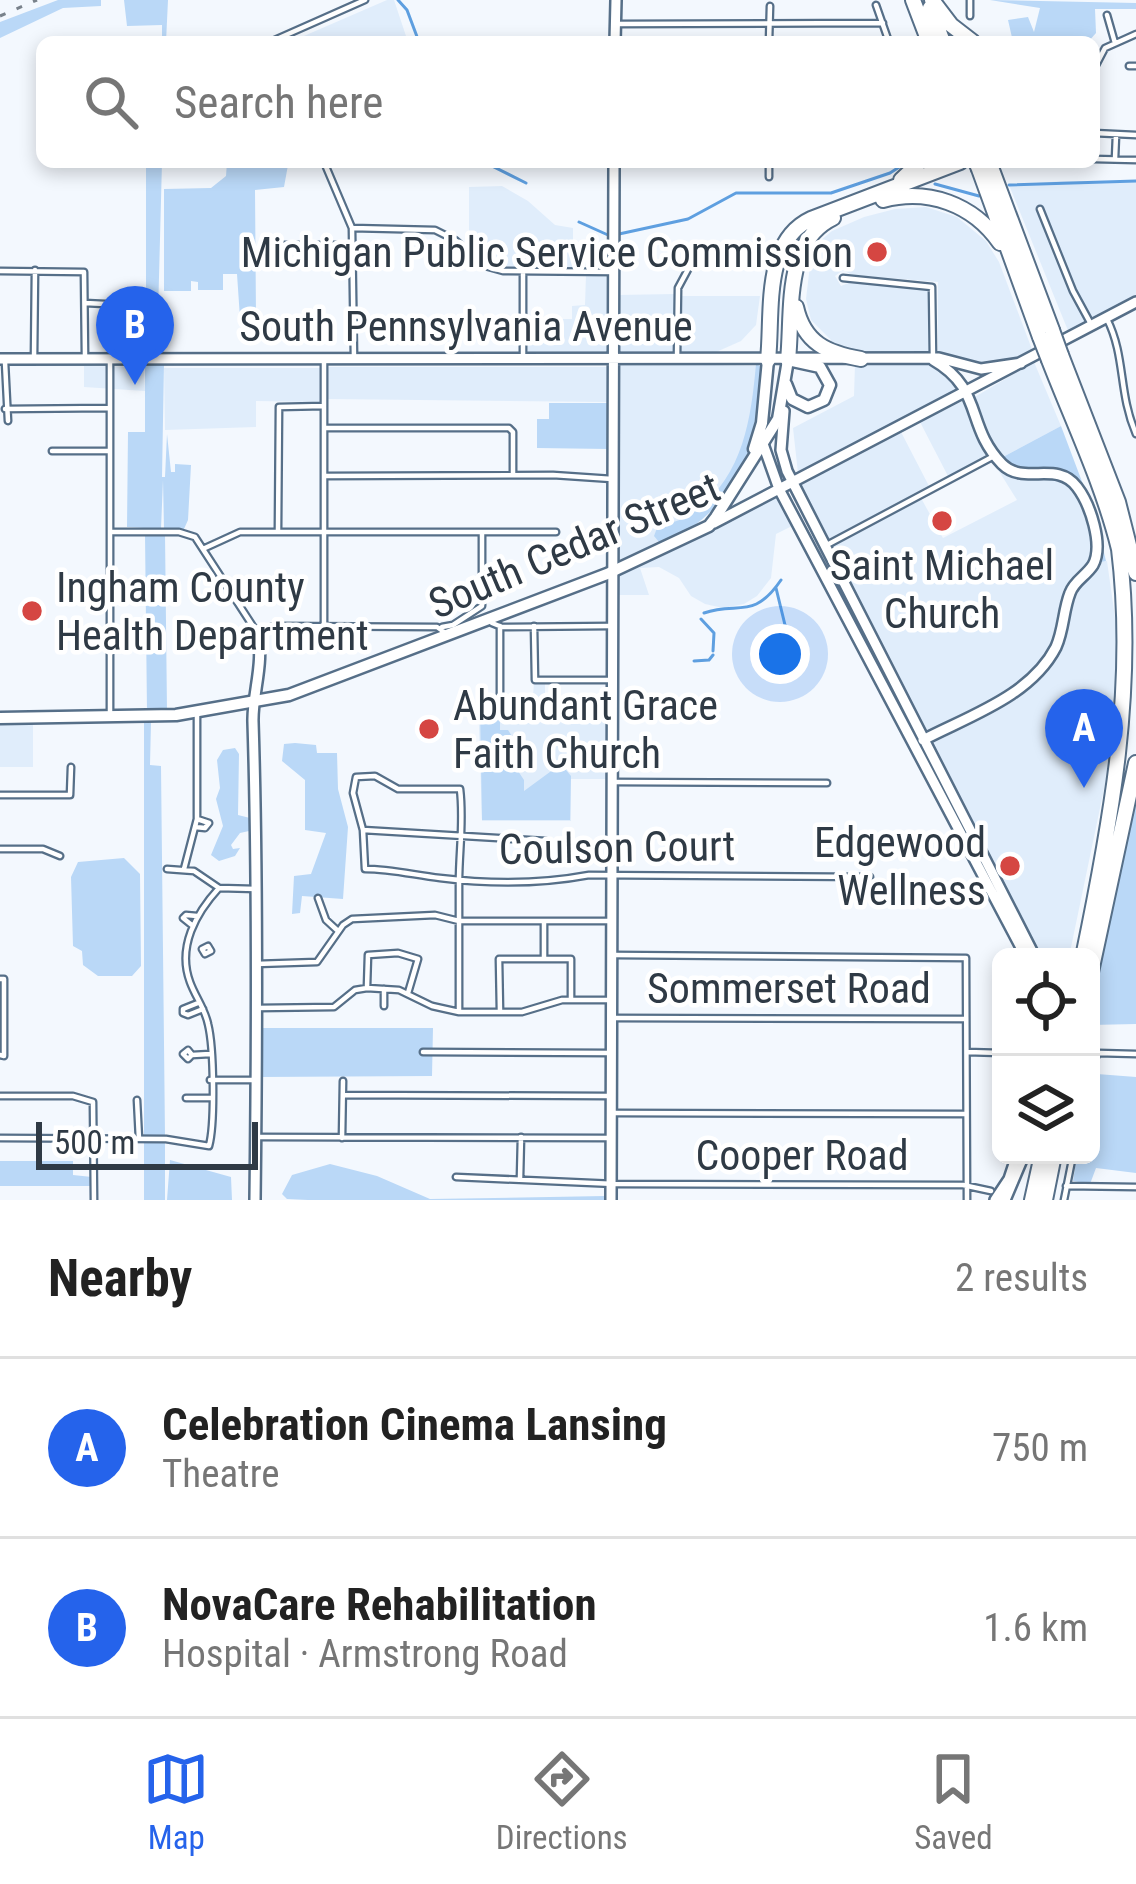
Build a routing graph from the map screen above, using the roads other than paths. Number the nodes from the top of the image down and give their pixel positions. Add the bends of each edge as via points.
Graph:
1 (365, 0) edge
2 (616, 0) edge
3 (913, 0) edge
4 (929, 0) edge
5 (970, 0) edge
6 (876, 5) dead end
7 (770, 6) dead end
8 (1107, 15) dead end
9 (970, 16) dead end
10 (883, 22) junction
11 (770, 23) junction
12 (615, 24) junction
13 (1136, 34) edge
14 (284, 36) edge
15 (615, 36) edge
16 (769, 36) edge
17 (887, 36) edge
18 (926, 36) edge
19 (941, 36) edge
20 (965, 36) edge
21 (1115, 43) junction
22 (1100, 54) edge
23 (1100, 134) edge
24 (1116, 135) junction
25 (1136, 135) edge
26 (1100, 159) edge
27 (1115, 159) junction
28 (1136, 160) edge
29 (327, 168) edge
30 (614, 168) edge
31 (769, 168) edge
32 (913, 168) edge
33 (946, 168) edge
34 (970, 168) edge
35 (983, 168) edge
36 (984, 168) edge
37 (769, 177) dead end
38 (868, 201) junction
39 (1040, 208) dead end
40 (352, 228) junction
41 (281, 245) dead end
42 (352, 245) junction
43 (692, 262) dead end
44 (1012, 263) junction
45 (34, 270) junction
46 (0, 271) edge
47 (523, 272) junction
48 (614, 272) junction
49 (843, 278) dead end
50 (794, 296) junction
51 (1136, 302) edge
52 (86, 303) junction
53 (1107, 319) junction
54 (1092, 326) junction
55 (1046, 334) junction
56 (1055, 357) junction
57 (324, 358) junction
58 (354, 358) junction
59 (613, 358) junction
60 (2, 359) edge
61 (34, 359) junction
62 (85, 359) junction
63 (110, 359) junction
64 (126, 359) junction
65 (523, 359) junction
66 (676, 359) junction
67 (861, 359) junction
68 (933, 359) junction
69 (768, 360) junction
70 (788, 360) junction
71 (1021, 363) junction
72 (967, 366) junction
73 (785, 389) junction
74 (967, 392) junction
75 (324, 406) junction
76 (110, 408) junction
77 (5, 409) junction
78 (8, 422) dead end
79 (762, 423) junction
80 (324, 428) junction
81 (1136, 434) edge
82 (763, 445) junction
83 (110, 451) junction
84 (52, 452) dead end
85 (995, 455) junction
86 (513, 475) junction
87 (324, 476) junction
88 (613, 479) junction
89 (792, 482) junction
90 (779, 489) junction
91 (790, 510) junction
92 (709, 526) junction
93 (110, 532) junction
94 (278, 532) junction
95 (323, 532) junction
96 (482, 532) junction
97 (556, 532) dead end
98 (688, 537) junction
99 (806, 541) junction
100 (822, 541) junction
101 (206, 548) junction
102 (836, 568) junction
103 (611, 572) junction
104 (1136, 574) edge
105 (833, 590) junction
106 (856, 612) junction
107 (487, 621) junction
108 (500, 626) junction
109 (534, 626) junction
110 (611, 626) junction
111 (324, 627) junction
112 (256, 631) junction
113 (444, 632) junction
114 (871, 658) junction
115 (611, 680) junction
116 (892, 680) junction
117 (889, 693) junction
118 (500, 701) dead end
119 (252, 704) junction
120 (196, 713) junction
121 (0, 718) edge
122 (109, 718) junction
123 (916, 726) junction
124 (921, 745) junction
125 (1136, 763) edge
126 (71, 766) dead end
127 (611, 782) junction
128 (827, 783) dead end
129 (0, 795) edge
130 (953, 808) junction
131 (363, 830) junction
132 (463, 835) junction
133 (546, 841) dead end
134 (0, 849) edge
135 (61, 856) dead end
136 (167, 869) dead end
137 (184, 869) junction
138 (611, 876) junction
139 (870, 877) dead end
140 (459, 879) junction
141 (988, 882) junction
142 (219, 888) junction
143 (256, 890) junction
144 (318, 898) dead end
145 (1007, 905) junction
146 (197, 916) junction
147 (459, 921) junction
148 (544, 921) junction
149 (611, 921) junction
150 (193, 926) junction
151 (338, 931) junction
152 (187, 944) junction
153 (1024, 948) edge
154 (1025, 948) edge
155 (1085, 948) edge
156 (1096, 948) edge
157 (202, 949) dead end
158 (611, 955) junction
159 (544, 959) junction
160 (256, 964) junction
161 (2, 979) edge
162 (367, 988) junction
163 (384, 988) junction
164 (408, 993) junction
165 (571, 1000) junction
166 (611, 1000) junction
167 (384, 1006) dead end
168 (256, 1008) junction
169 (459, 1012) junction
170 (500, 1012) junction
171 (610, 1018) junction
172 (968, 1019) junction
173 (423, 1052) dead end
174 (967, 1052) junction
175 (610, 1053) junction
176 (992, 1053) edge
177 (210, 1054) junction
178 (1136, 1054) edge
179 (0, 1055) edge
180 (192, 1055) dead end
181 (1096, 1056) edge
182 (210, 1080) junction
183 (256, 1080) junction
184 (343, 1081) dead end
185 (343, 1095) junction
186 (0, 1096) edge
187 (611, 1096) junction
188 (187, 1098) dead end
189 (211, 1098) junction
190 (137, 1100) dead end
191 (611, 1113) junction
192 (968, 1114) junction
193 (256, 1137) junction
194 (521, 1137) junction
195 (0, 1138) edge
196 (94, 1138) junction
197 (342, 1138) junction
198 (611, 1138) junction
199 (139, 1139) junction
200 (1016, 1164) edge
201 (1018, 1164) edge
202 (1040, 1164) edge
203 (1052, 1164) edge
204 (1071, 1164) edge
205 (456, 1177) dead end
206 (520, 1178) junction
207 (611, 1183) junction
208 (968, 1186) junction
209 (1066, 1186) junction
210 (1136, 1187) edge
211 (993, 1196) edge
212 (94, 1200) edge
213 (255, 1200) edge
214 (611, 1200) edge
215 (967, 1200) edge
216 (1005, 1200) edge
217 (1032, 1200) edge
218 (1045, 1200) edge
219 (1064, 1200) edge

1 - 14 street
2 - 12 street
3 - 18 highway
4 - 19 highway
4 - 20 highway
5 - 9 street
6 - 10 street
7 - 11 street
8 - 21 street
10 - 11 street
10 - 17 street
11 - 12 street
11 - 16 street
12 - 15 street
13 - 21 street
21 - 22 street
23 - 24 street
24 - 25 street
24 - 27 street
26 - 27 street
27 - 28 street
29 - 40 street
30 - 48 street
31 - 37 street
32 - 38 highway
33 - 38 highway
34 - 38 highway
35 - 44 highway
36 - 55 highway
38 - 44 highway via 946,201 982,222
38 - 50 highway via 808,236
38 - 69 highway via 802,223 784,240
39 - 54 street
40 - 42 street
40 - 47 street via 435,230 485,266
41 - 42 street
42 - 58 street
43 - 66 street via 678,288
44 - 55 highway
45 - 46 street
45 - 52 street via 81,271
45 - 61 street
47 - 48 street
47 - 65 street
48 - 59 street
49 - 68 street via 932,287
50 - 67 highway via 812,340
50 - 70 highway
51 - 53 street, South Cedar Street
52 - 62 street
52 - 64 street via 126,307
53 - 54 street, South Cedar Street
53 - 81 street
54 - 71 street, South Cedar Street
55 - 56 highway, bridge
56 - 104 highway via 1118,502
56 - 155 highway via 1118,548 1132,641 1127,741
57 - 58 street, South Pennsylvania Avenue
57 - 64 street, South Pennsylvania Avenue
57 - 75 street
58 - 65 street, South Pennsylvania Avenue
59 - 65 street, South Pennsylvania Avenue
59 - 66 street, South Pennsylvania Avenue
59 - 88 street
60 - 61 street, South Pennsylvania Avenue
60 - 77 street
61 - 62 street, South Pennsylvania Avenue
62 - 63 street, South Pennsylvania Avenue
63 - 64 street, South Pennsylvania Avenue
63 - 76 street
66 - 69 street, South Pennsylvania Avenue
67 - 68 street, South Pennsylvania Avenue
67 - 70 street, South Pennsylvania Avenue
68 - 72 street, South Pennsylvania Avenue
68 - 74 street
69 - 70 street, South Pennsylvania Avenue
69 - 79 main road
70 - 73 main road
70 - 73 main road via 821,368 830,387 823,402 808,407
71 - 72 street, South Pennsylvania Avenue
71 - 74 street, South Cedar Street
72 - 74 street
73 - 82 main road
73 - 89 street via 781,448
74 - 85 street
74 - 89 street, South Cedar Street
75 - 80 street
75 - 94 street via 281,405
76 - 77 street
76 - 83 street
77 - 78 street
79 - 82 street
79 - 98 main road via 721,503
80 - 86 street via 512,429
80 - 87 street
82 - 90 street
82 - 92 main road
83 - 84 street
83 - 93 street
85 - 100 street
85 - 124 street via 1017,473 1054,473 1074,483 1095,532 1096,557 1071,590 1060,638 1037,674
86 - 87 street
86 - 88 street
87 - 95 street
88 - 103 street
89 - 90 street, South Cedar Street
89 - 100 street
90 - 91 street
90 - 92 street, South Cedar Street
91 - 99 street
91 - 100 street via 802,506
92 - 98 main road, South Cedar Street
93 - 101 street via 186,533
93 - 122 street
94 - 95 street
94 - 101 street via 233,534
95 - 96 street
95 - 111 street
96 - 97 street
96 - 113 street via 482,606
98 - 103 main road, South Cedar Street
99 - 102 street via 826,572
99 - 105 street
100 - 102 street
101 - 112 street
102 - 106 street
103 - 107 main road, South Cedar Street
103 - 110 street
105 - 106 street
105 - 114 street
106 - 116 street
107 - 108 street
107 - 113 main road, South Cedar Street
108 - 109 street
108 - 118 street
109 - 110 street
109 - 115 street via 535,680
110 - 115 street
111 - 112 street
111 - 113 street
112 - 119 street
113 - 119 main road, South Cedar Street via 318,686
114 - 116 street
114 - 117 street
115 - 127 street
116 - 123 street
117 - 123 street
117 - 124 street
119 - 120 main road, South Cedar Street
119 - 143 street
120 - 122 main road, South Cedar Street
120 - 137 street via 196,823
121 - 122 main road, South Cedar Street
123 - 124 street
124 - 130 street
124 - 130 street
125 - 156 highway
126 - 129 street via 70,795
127 - 128 street
127 - 138 street
130 - 141 street
130 - 145 street
131 - 132 street
131 - 132 street via 354,778 375,776 395,788 460,789
131 - 140 street, Coulson Court via 365,868
132 - 133 street
132 - 140 street
134 - 135 street
136 - 137 street
137 - 142 street
138 - 139 street, Coulson Court
138 - 140 street, Coulson Court
138 - 149 street
140 - 147 street
141 - 145 street
141 - 153 street
142 - 143 street
142 - 146 street
143 - 160 street
144 - 151 street
145 - 154 street
146 - 150 street
146 - 150 street via 183,918
147 - 148 street
147 - 151 street via 357,918
147 - 169 street
148 - 149 street
148 - 159 street
149 - 158 street
150 - 152 street
151 - 160 street via 317,962
152 - 157 street
152 - 177 street
158 - 166 street
158 - 172 street via 966,958
159 - 165 street via 572,959
159 - 170 street via 499,959
160 - 168 street
161 - 179 street
162 - 163 street
162 - 164 street via 370,953 416,956
162 - 168 street via 334,1007
163 - 164 street
163 - 167 street
164 - 169 street
165 - 166 street
165 - 170 street
166 - 171 street
168 - 183 street
169 - 170 street
171 - 172 street, Sommerset Road
171 - 175 street
172 - 174 street
173 - 175 street
174 - 176 street
174 - 192 street
175 - 187 street
177 - 180 street
177 - 182 street
178 - 181 street
182 - 183 street
182 - 189 street
183 - 193 street
184 - 185 street
185 - 187 street
185 - 197 street
186 - 196 street via 91,1099
187 - 191 street
188 - 189 street
189 - 199 street via 206,1147
190 - 199 street
191 - 192 street
191 - 198 street
192 - 208 street
193 - 197 street
193 - 213 street
194 - 197 street
194 - 198 street
194 - 206 street
195 - 196 street
196 - 199 street
196 - 212 street
198 - 207 street
200 - 211 street
201 - 216 street
202 - 217 highway
203 - 218 highway
204 - 209 street
205 - 206 street, Cooper Road
206 - 207 street, Cooper Road
207 - 208 street, Cooper Road
207 - 214 street
208 - 211 street, Cooper Road
208 - 215 street
209 - 210 street
209 - 219 street

